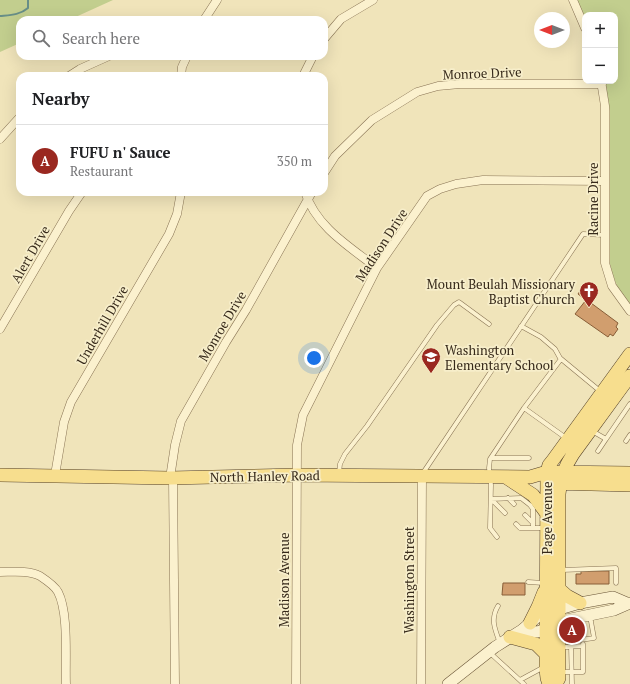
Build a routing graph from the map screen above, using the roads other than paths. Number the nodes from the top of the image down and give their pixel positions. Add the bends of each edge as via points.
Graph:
1 (217, 0) edge
2 (373, 0) edge
3 (573, 0) edge
4 (205, 16) edge
5 (582, 21) edge
6 (328, 34) edge
7 (101, 60) edge
8 (184, 60) edge
9 (311, 60) edge
10 (75, 72) edge
11 (181, 72) edge
12 (306, 72) edge
13 (582, 83) edge
14 (601, 84) edge
15 (16, 121) edge
16 (0, 139) edge
17 (328, 167) edge
18 (605, 181) junction
19 (79, 196) edge
20 (180, 196) edge
21 (306, 196) edge
22 (605, 235) junction
23 (377, 268) junction
24 (630, 311) edge
25 (489, 324) dead end
26 (521, 326) junction
27 (0, 329) edge
28 (630, 354) edge
29 (561, 359) junction
30 (630, 376) edge
31 (602, 392) junction
32 (630, 404) edge
33 (524, 408) junction
34 (590, 430) junction
35 (630, 435) edge
36 (568, 439) junction
37 (606, 439) junction
38 (626, 441) dead end
39 (598, 451) dead end
40 (491, 458) junction
41 (529, 458) dead end
42 (630, 473) edge
43 (0, 475) edge
44 (55, 475) junction
45 (297, 475) junction
46 (339, 475) junction
47 (422, 476) junction
48 (489, 477) junction
49 (507, 477) junction
50 (171, 478) junction
51 (547, 478) junction
52 (565, 479) junction
53 (630, 485) edge
54 (508, 498) junction
55 (490, 499) junction
56 (514, 504) dead end
57 (505, 513) dead end
58 (547, 514) junction
59 (525, 516) dead end
60 (516, 524) dead end
61 (533, 526) junction
62 (547, 528) junction
63 (497, 537) dead end
64 (559, 570) junction
65 (0, 572) edge
66 (528, 582) dead end
67 (547, 582) junction
68 (616, 583) dead end
69 (559, 589) junction
70 (580, 603) junction
71 (628, 603) edge
72 (498, 606) dead end
73 (559, 609) junction
74 (547, 613) junction
75 (590, 614) junction
76 (576, 618) junction
77 (559, 622) junction
78 (526, 627) junction
79 (546, 628) junction
80 (582, 640) junction
81 (505, 641) junction
82 (565, 646) junction
83 (583, 646) junction
84 (489, 652) junction
85 (546, 660) junction
86 (562, 676) edge
87 (520, 680) junction
88 (66, 684) edge
89 (175, 684) edge
90 (296, 684) edge
91 (421, 684) edge
92 (448, 684) edge
93 (524, 684) edge
94 (549, 684) edge
95 (572, 684) edge

1 - 4 street
2 - 6 street via 341,19
3 - 5 street
7 - 10 street
8 - 11 street
9 - 12 street
13 - 17 street, Monroe Drive via 460,84 438,86 417,92 372,120 335,156
14 - 18 street, Racine Drive via 605,106
15 - 16 street
18 - 22 street, Racine Drive
18 - 23 street, Madison Drive via 483,180 440,189 427,196
19 - 27 street, Alert Drive
20 - 44 street, Underhill Drive via 169,234 71,402 64,422
21 - 23 street via 326,228
21 - 50 street, Monroe Drive via 246,310 181,421
22 - 24 street, Racine Drive via 605,263 612,286
22 - 26 lane via 583,234
23 - 45 street, Madison Drive via 303,415 297,445
25 - 46 lane via 459,302 454,305 345,454 340,464
26 - 29 lane via 541,337 555,349
26 - 47 lane
28 - 31 main road, Page Avenue
29 - 31 lane
29 - 33 lane
30 - 34 main road, Page Avenue
31 - 36 main road, Page Avenue
32 - 37 lane
33 - 36 lane
33 - 40 lane
34 - 37 lane
34 - 52 main road, Page Avenue via 573,454
35 - 38 lane
36 - 51 main road, Page Avenue via 549,465
36 - 52 main road via 563,460
37 - 39 lane
40 - 41 lane
40 - 48 lane
42 - 52 main road, North Hanley Road
43 - 44 main road, North Hanley Road
44 - 50 main road, North Hanley Road
45 - 46 main road, North Hanley Road
45 - 50 main road, North Hanley Road
45 - 90 street, Madison Avenue
46 - 47 main road, North Hanley Road
47 - 48 main road, North Hanley Road
47 - 91 street, Washington Street
48 - 49 main road, North Hanley Road
48 - 55 lane
49 - 51 main road, North Hanley Road
49 - 58 main road via 533,494
50 - 89 street, Monroe Drive
51 - 52 main road, North Hanley Road
51 - 58 main road, Page Avenue
52 - 53 main road, North Hanley Road
52 - 64 main road, Page Avenue via 559,494
54 - 55 lane
54 - 56 lane
54 - 61 lane via 521,498 530,505 533,509
55 - 57 lane
55 - 63 lane via 490,528
58 - 62 main road, Page Avenue
59 - 61 lane
60 - 61 lane via 520,528
61 - 62 lane
62 - 67 main road, Page Avenue
64 - 68 lane via 616,568
64 - 69 main road, Page Avenue
65 - 88 street via 33,574 52,585 57,591 63,603
66 - 67 lane
67 - 74 main road, Page Avenue
67 - 78 main road via 542,598
69 - 70 main road
69 - 73 main road, Page Avenue
70 - 71 main road via 613,597
70 - 73 main road
71 - 75 main road via 614,610
72 - 81 lane via 494,613 494,625
73 - 74 main road
73 - 77 main road, Page Avenue
74 - 78 main road via 534,619
74 - 79 main road, Page Avenue
75 - 76 main road
75 - 80 lane via 594,638
76 - 77 main road
76 - 80 lane
77 - 79 main road
77 - 82 main road, Page Avenue
78 - 79 main road via 538,632
78 - 81 main road
79 - 85 main road, Page Avenue
80 - 83 lane
81 - 84 main road
81 - 85 main road via 536,644
82 - 83 lane
82 - 86 main road, Page Avenue
83 - 86 lane via 583,672
84 - 87 lane
84 - 92 main road
85 - 87 lane
85 - 94 main road, Page Avenue via 546,678
86 - 95 lane
87 - 93 lane

